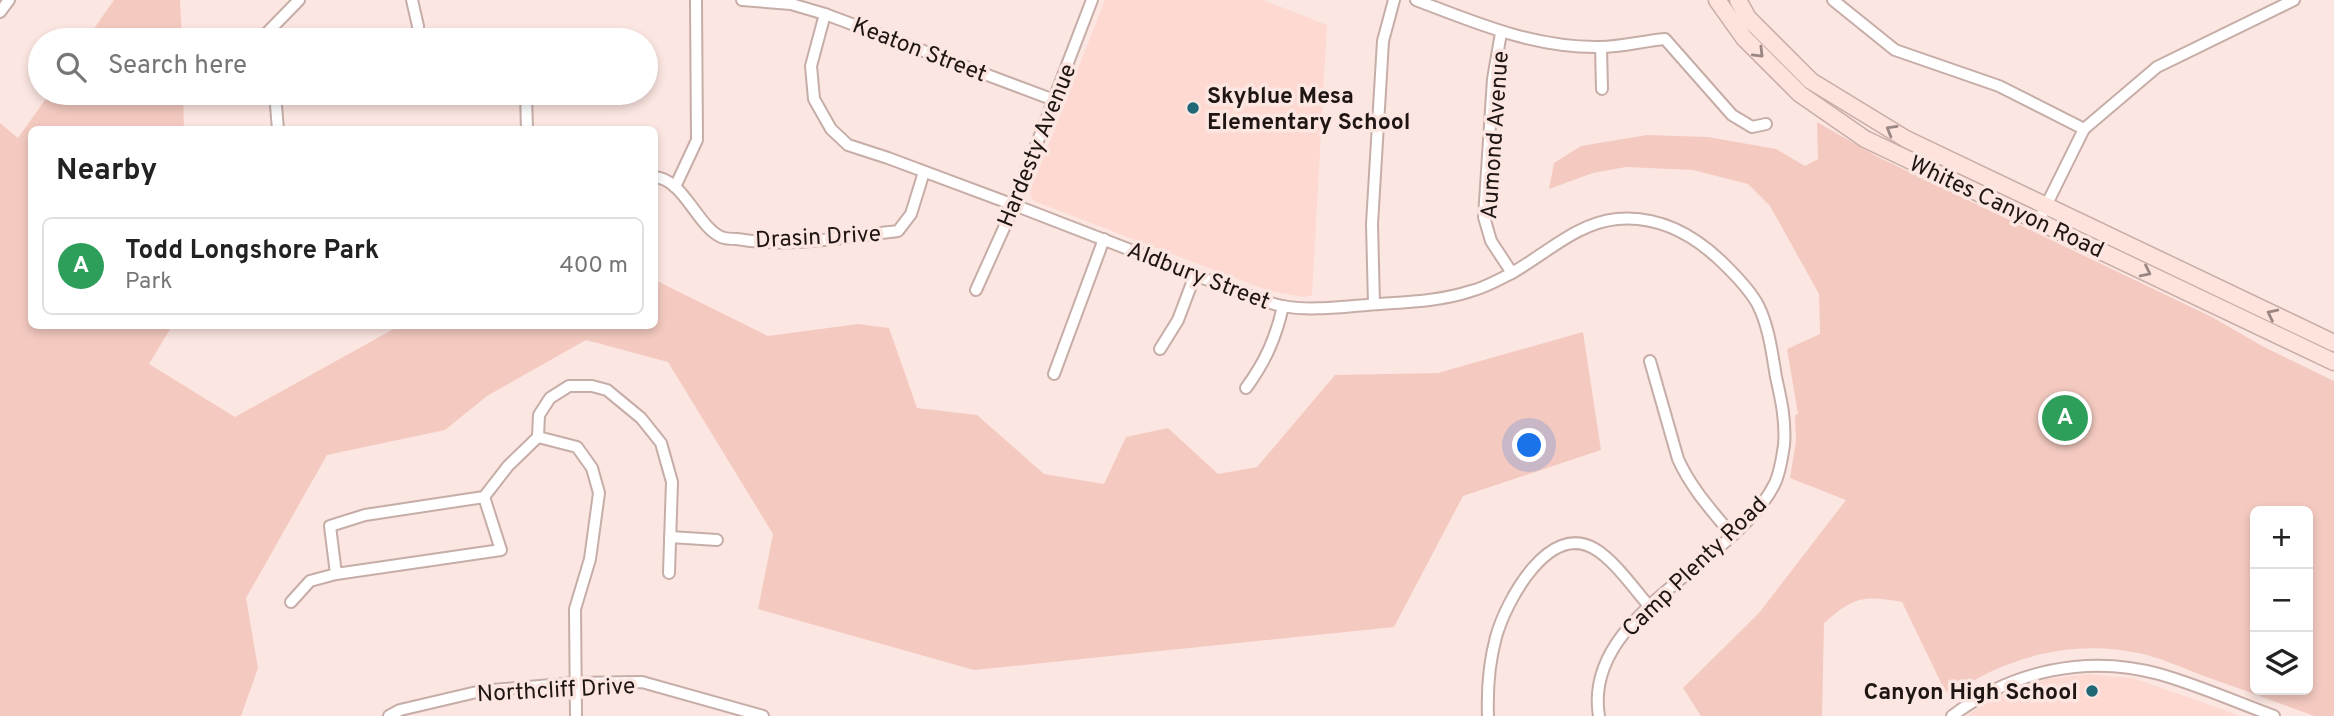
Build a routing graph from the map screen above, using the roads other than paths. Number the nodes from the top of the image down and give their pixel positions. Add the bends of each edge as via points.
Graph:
1 (9, 0) edge
2 (299, 0) edge
3 (411, 0) edge
4 (696, 0) edge
5 (742, 0) edge
6 (1092, 0) edge
7 (1394, 0) edge
8 (1416, 0) edge
9 (1717, 0) edge
10 (1738, 0) edge
11 (1833, 0) edge
12 (2294, 0) edge
13 (0, 12) edge
14 (825, 14) junction
15 (272, 28) edge
16 (418, 28) edge
17 (1501, 33) junction
18 (1601, 47) junction
19 (1602, 89) dead end
20 (1054, 100) junction
21 (276, 105) edge
22 (526, 105) edge
23 (1766, 124) dead end
24 (278, 126) edge
25 (527, 126) edge
26 (2084, 129) junction
27 (925, 172) junction
28 (658, 177) edge
29 (675, 187) junction
30 (1013, 205) junction
31 (2046, 205) junction
32 (2039, 220) junction
33 (1104, 239) junction
34 (1722, 261) joint
35 (1512, 272) junction
36 (1195, 275) junction
37 (976, 290) dead end
38 (1374, 304) junction
39 (1283, 306) junction
40 (2334, 343) edge
41 (1160, 349) dead end
42 (1650, 361) dead end
43 (2334, 362) edge
44 (1054, 374) dead end
45 (1246, 388) dead end
46 (538, 437) junction
47 (484, 498) junction
48 (1732, 535) junction
49 (670, 537) junction
50 (717, 540) dead end
51 (669, 573) dead end
52 (336, 574) junction
53 (291, 602) dead end
54 (1650, 607) junction
55 (574, 683) junction
56 (389, 716) edge
57 (576, 716) edge
58 (764, 716) edge
59 (1488, 716) edge
60 (1598, 716) edge
61 (1952, 716) edge
62 (2274, 716) edge

1 - 13 street
2 - 15 street
3 - 16 street
4 - 29 street via 697,140
5 - 14 street, Keaton Street via 791,4
6 - 20 street, Hardesty Avenue
7 - 38 street via 1383,41 1372,224
8 - 17 street
9 -> 32 main road, Whites Canyon Road via 1744,38 1800,94 1843,124 1865,139
31 -> 10 main road, Whites Canyon Road via 1906,139 1811,81 1748,18
11 - 26 street via 1895,50 1999,86
12 - 26 street via 2157,67
14 - 20 street, Keaton Street
14 - 27 street, Aldbury Street via 811,66 814,99 831,129 848,145
17 - 18 street
17 - 35 street, Aumond Avenue via 1493,79 1484,217 1491,241
18 - 19 street
18 - 23 street via 1665,39 1732,115 1752,127
20 - 30 street, Hardesty Avenue
21 - 24 street
22 - 25 street
26 - 31 street
27 - 29 street, Drasin Drive via 911,214 898,231 762,244 720,237
27 - 30 street, Aldbury Street
28 - 29 street, Drasin Drive
30 - 33 street, Aldbury Street
30 - 37 street, Hardesty Avenue
31 - 32 street
40 -> 31 main road, Whites Canyon Road
32 -> 43 main road, Whites Canyon Road
33 - 36 street, Aldbury Street
33 - 44 street
34 - 35 street, Aldbury Street via 1696,238 1674,228 1635,218 1614,219 1569,236
34 - 48 street, Camp Plenty Road via 1758,304 1784,415 1775,484 1759,509
35 - 38 street, Aldbury Street via 1474,291 1443,299
36 - 39 street, Aldbury Street
36 - 41 street via 1178,320
38 - 39 street, Aldbury Street
39 - 45 street via 1274,342
42 - 48 street via 1685,474
46 - 47 street
46 - 49 street via 539,415 550,398 569,386 607,390 621,400 661,443 672,482
46 - 55 street via 577,447 592,468 599,493 590,559 575,609
47 - 52 street via 365,515 330,526
47 - 52 street via 501,550
48 - 54 street, Camp Plenty Road
49 - 50 street
49 - 51 street
52 - 53 street via 310,580
54 - 59 street via 1594,548 1561,544 1550,551 1534,565 1497,633
54 - 60 street, Camp Plenty Road via 1609,655 1597,693
55 - 56 street, Northcliff Drive via 481,691
55 - 57 street
55 - 58 street, Northcliff Drive via 642,682
61 - 62 street via 1989,691 2024,676 2103,666 2158,674

